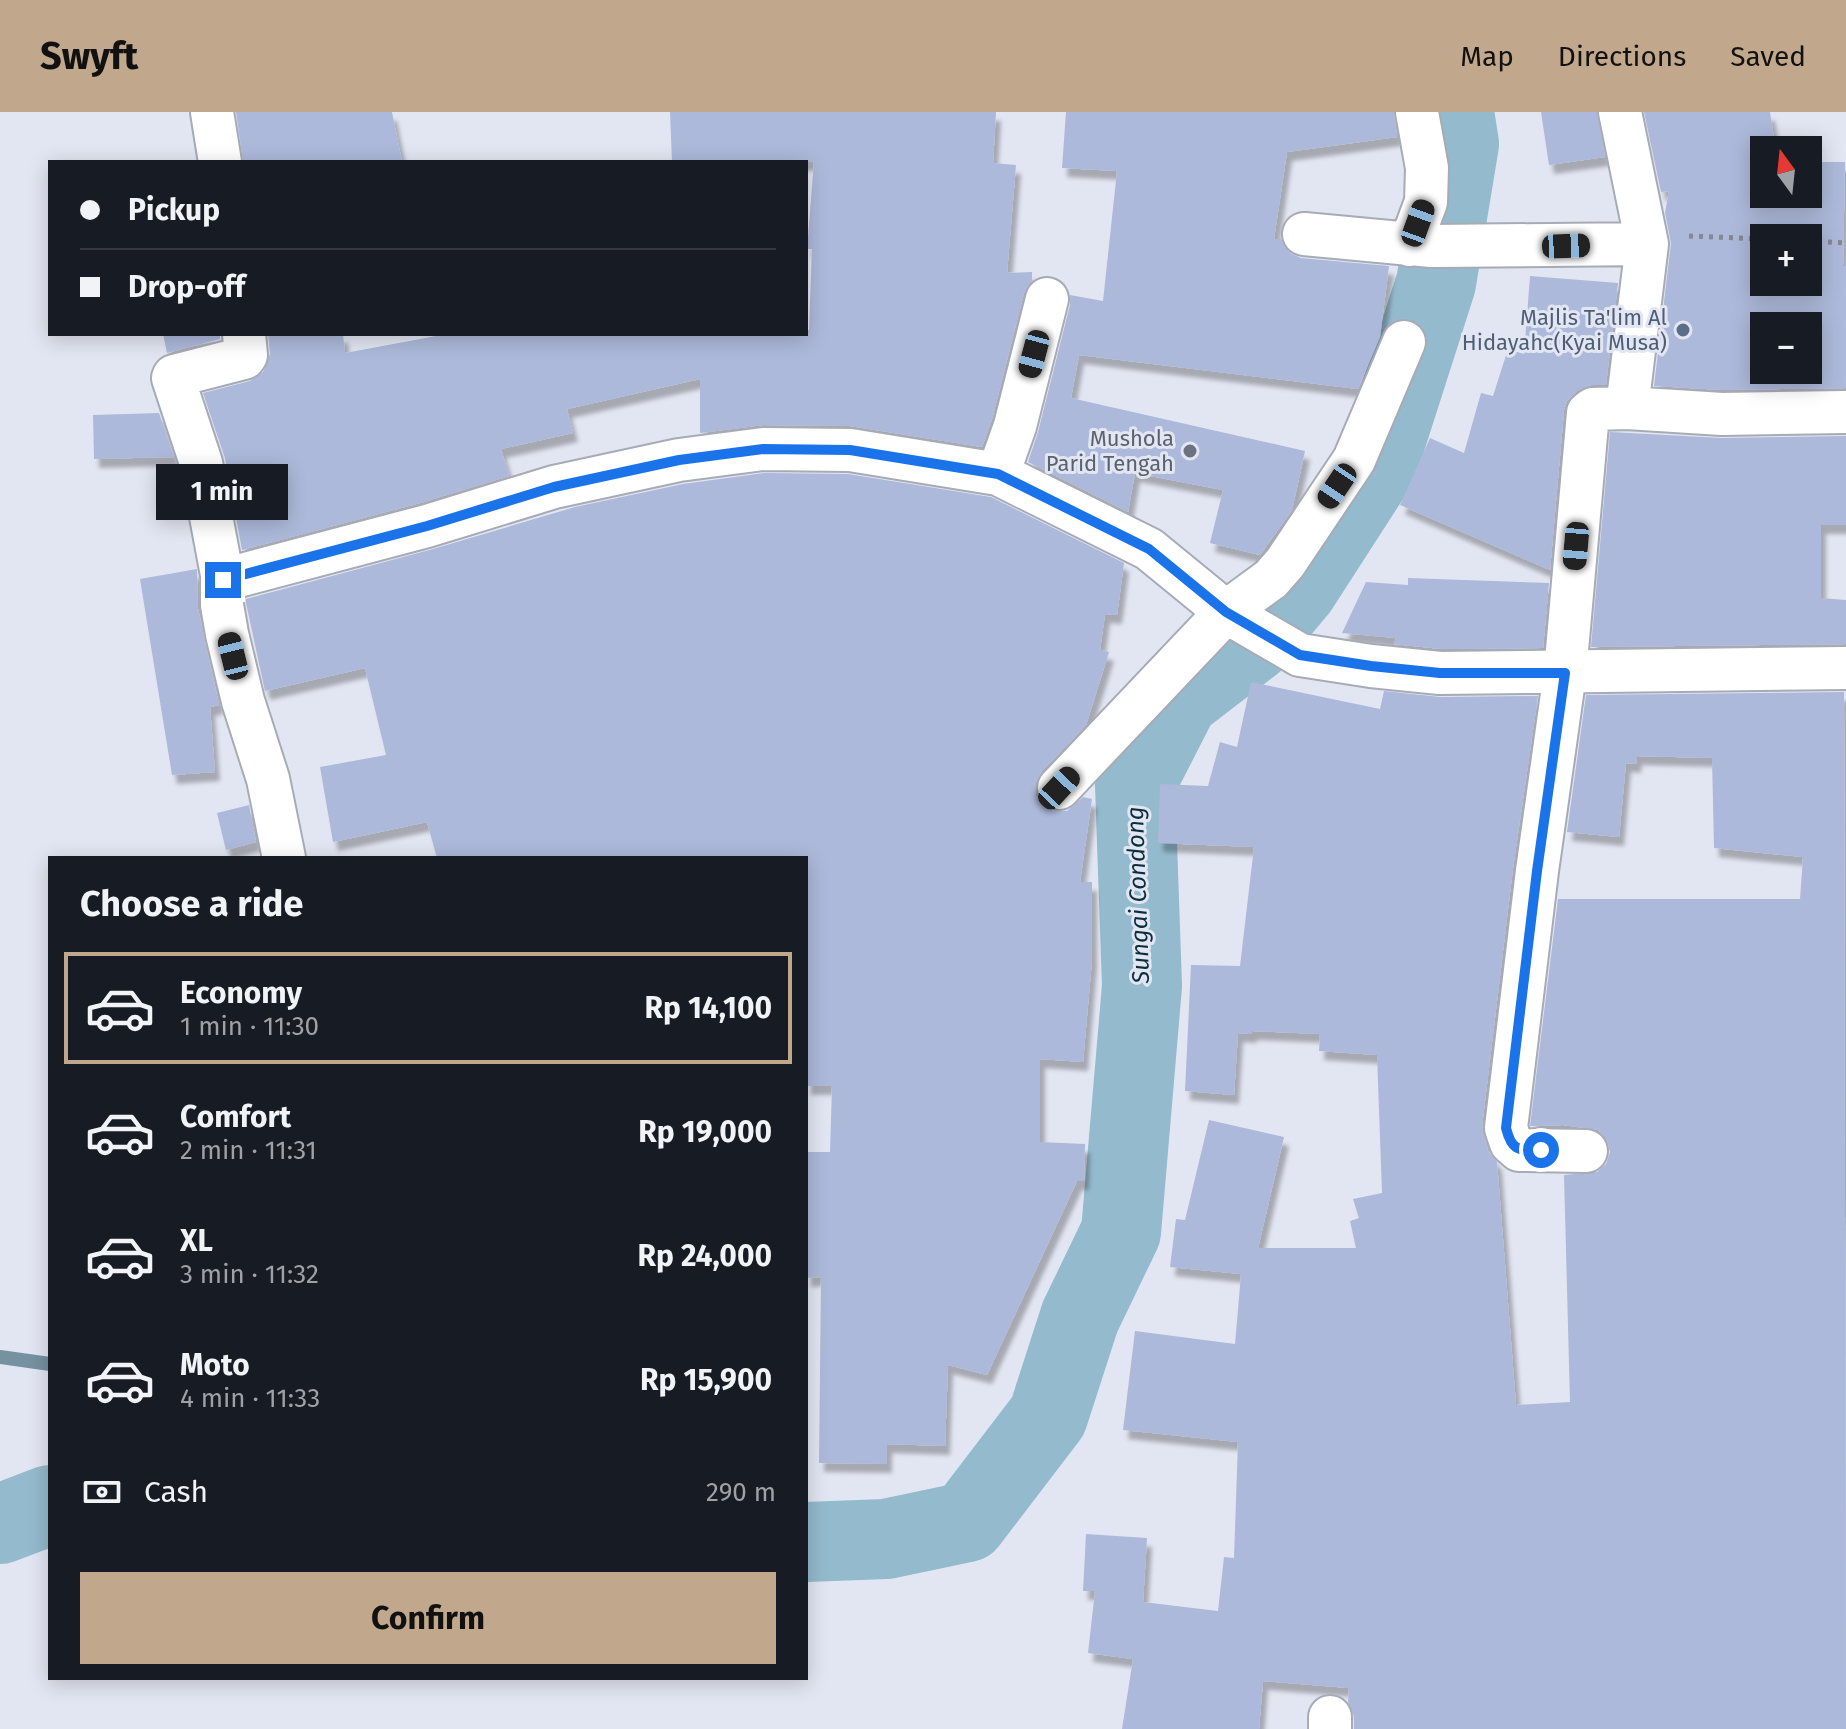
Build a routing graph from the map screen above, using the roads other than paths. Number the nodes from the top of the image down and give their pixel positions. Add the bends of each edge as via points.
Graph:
1 (212, 112) edge
2 (1417, 112) edge
3 (1620, 112) edge
4 (220, 160) edge
5 (1304, 234) dead end
6 (1647, 244) junction
7 (1421, 245) junction
8 (1047, 299) dead end
9 (244, 336) edge
10 (1404, 342) dead end
11 (1627, 408) junction
12 (1846, 412) edge
13 (998, 474) junction
14 (223, 580) junction
15 (1232, 616) junction
16 (1846, 668) edge
17 (1565, 673) junction
18 (1059, 788) dead end
19 (284, 856) edge
20 (1586, 1151) dead end

1 - 4 street
2 - 7 street via 1427,168
3 - 6 street
5 - 7 street
6 - 7 street
6 - 11 street
8 - 13 street
9 - 14 street via 244,358 173,378 201,463
10 - 15 street via 1354,460 1285,563
11 - 12 street via 1722,414
11 - 17 street via 1593,409 1586,419
13 - 14 street via 850,450 763,449 679,460 554,487
13 - 15 street via 1149,549
14 - 19 street via 227,634
15 - 17 street via 1300,655 1440,673
15 - 18 street
16 - 17 street
17 - 20 street via 1506,1128 1519,1150

